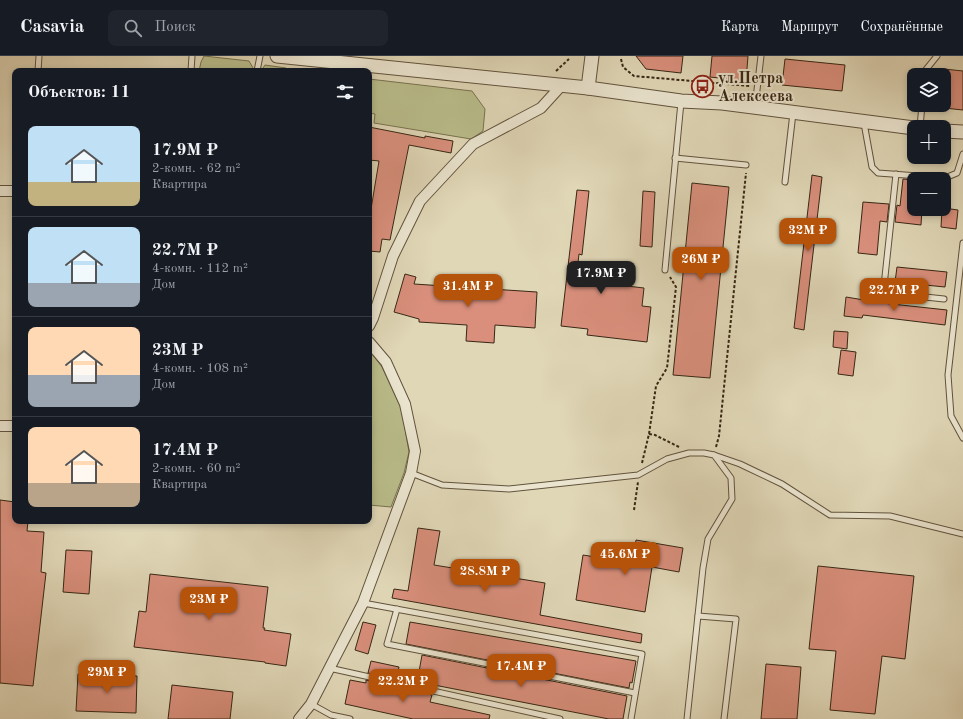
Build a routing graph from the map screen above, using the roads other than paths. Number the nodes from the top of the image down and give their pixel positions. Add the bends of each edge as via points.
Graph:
1 (39, 56) edge
2 (192, 56) edge
3 (260, 56) edge
4 (277, 56) edge
5 (592, 56) edge
6 (761, 56) edge
7 (937, 56) edge
8 (38, 68) edge
9 (191, 68) edge
10 (258, 68) edge
11 (927, 68) edge
12 (561, 86) junction
13 (588, 88) junction
14 (681, 101) junction
15 (755, 107) junction
16 (793, 112) junction
17 (864, 122) junction
18 (907, 127) edge
19 (951, 131) edge
20 (963, 132) edge
21 (963, 154) edge
22 (675, 158) junction
23 (746, 165) road end
24 (896, 174) junction
25 (785, 182) dead end
26 (0, 191) edge
27 (12, 191) edge
28 (963, 243) edge
29 (665, 270) road end
30 (944, 299) dead end
31 (372, 320) edge
32 (372, 346) edge
33 (0, 426) edge
34 (12, 426) edge
35 (963, 438) edge
36 (714, 455) junction
37 (411, 473) junction
38 (963, 534) edge
39 (363, 603) junction
40 (397, 609) junction
41 (698, 616) junction
42 (330, 668) junction
43 (635, 693) junction
44 (311, 704) junction
45 (299, 719) edge
46 (350, 719) edge
47 (560, 719) edge
48 (631, 719) edge
49 (687, 719) edge
50 (724, 719) edge

1 - 8 lane
2 - 9 lane
3 - 10 lane
4 - 12 street
5 - 13 street
6 - 15 lane
7 - 11 lane
12 - 13 street
12 - 31 street via 541,108 473,144 420,201 393,256
13 - 14 street
14 - 15 street
14 - 22 lane
15 - 16 street
16 - 17 street
16 - 25 lane
17 - 18 street
17 - 24 lane via 872,167 878,173
19 - 20 street
21 - 24 lane via 957,173 945,178
22 - 23 lane
22 - 29 lane
24 - 30 lane via 884,291
26 - 27 street
28 - 35 lane via 948,375 951,416
32 - 37 street via 386,362 405,404 416,451
33 - 34 street
36 - 37 lane via 688,453 667,459 638,475 509,489 442,485
36 - 38 lane via 782,484 830,515 890,516
36 - 41 lane via 730,478 732,499 708,539
37 - 39 street
39 - 40 lane
39 - 42 street
40 - 43 lane via 642,654
40 - 43 lane via 387,644
41 - 49 lane
41 - 50 lane via 736,619
42 - 44 street
42 - 47 lane
43 - 48 lane
44 - 45 street
44 - 46 lane via 331,715

